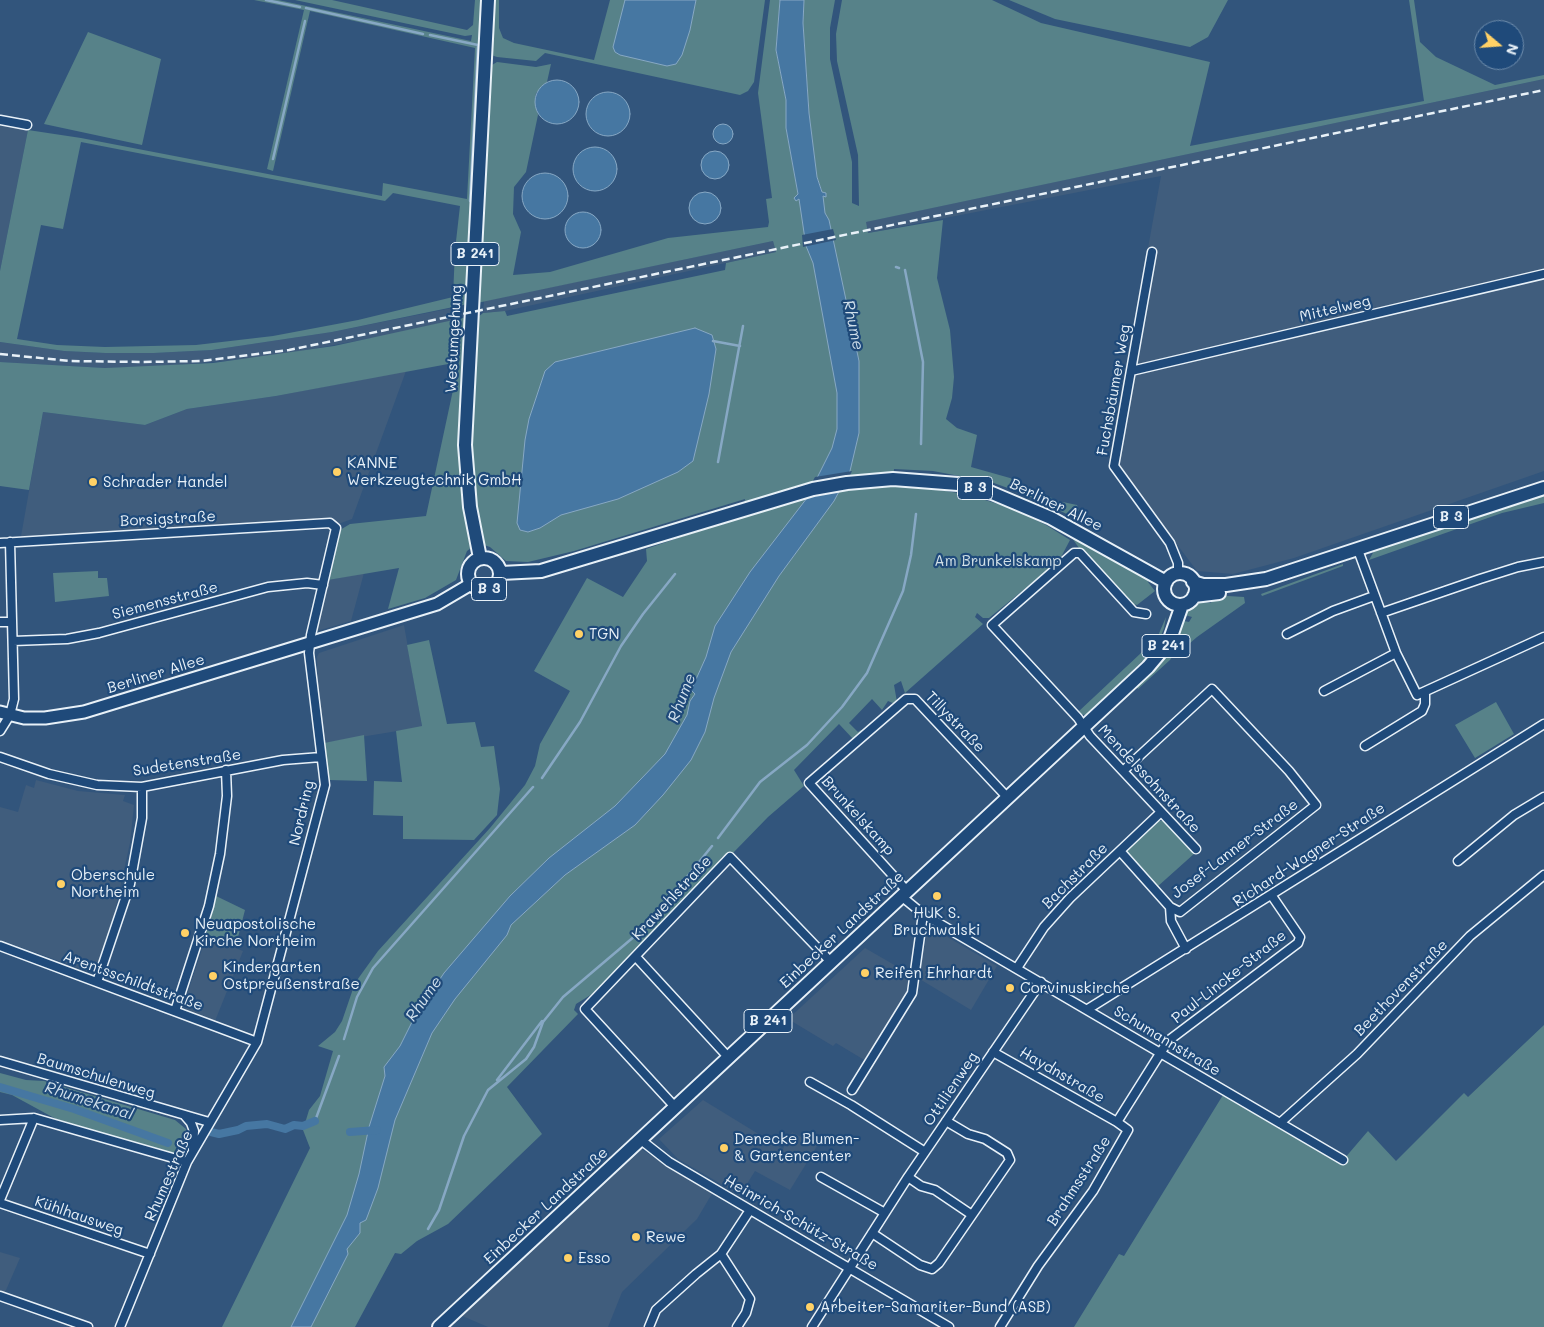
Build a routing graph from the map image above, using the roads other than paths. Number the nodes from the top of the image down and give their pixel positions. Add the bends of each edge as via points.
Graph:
1 (488, 0) edge
2 (0, 120) edge
3 (27, 125) dead end
4 (1152, 252) dead end
5 (1544, 274) edge
6 (1132, 371) junction
7 (1544, 488) edge
8 (336, 528) joint
9 (10, 542) junction
10 (0, 543) edge
11 (1358, 550) junction
12 (480, 558) junction
13 (1544, 562) edge
14 (501, 574) junction
15 (1178, 574) junction
16 (1166, 582) junction
17 (1193, 582) junction
18 (472, 584) junction
19 (323, 585) junction
20 (1194, 596) junction
21 (1374, 596) junction
22 (1169, 601) junction
23 (1182, 605) junction
24 (1146, 614) dead end
25 (1381, 614) junction
26 (0, 622) edge
27 (12, 622) junction
28 (1287, 634) dead end
29 (1544, 637) edge
30 (13, 641) junction
31 (309, 644) junction
32 (1396, 653) junction
33 (1135, 678) junction
34 (1324, 691) dead end
35 (1425, 693) junction
36 (5, 713) edge
37 (1544, 724) edge
38 (1083, 726) junction
39 (0, 731) edge
40 (1366, 746) dead end
41 (0, 757) edge
42 (321, 757) junction
43 (226, 770) junction
44 (1123, 771) junction
45 (809, 782) joint
46 (142, 787) junction
47 (1007, 797) junction
48 (1544, 797) edge
49 (1161, 812) junction
50 (1196, 849) dead end
51 (1120, 851) junction
52 (1458, 861) dead end
53 (1544, 875) edge
54 (904, 894) junction
55 (1272, 896) junction
56 (1170, 907) junction
57 (923, 914) junction
58 (0, 946) edge
59 (1186, 949) junction
60 (636, 956) junction
61 (831, 962) junction
62 (1017, 968) junction
63 (97, 982) junction
64 (1041, 982) junction
65 (1088, 1009) junction
66 (176, 1011) junction
67 (257, 1042) junction
68 (993, 1052) junction
69 (1160, 1053) junction
70 (729, 1058) junction
71 (0, 1061) edge
72 (810, 1082) dead end
73 (852, 1090) dead end
74 (676, 1108) junction
75 (185, 1116) junction
76 (34, 1118) junction
77 (0, 1120) edge
78 (946, 1121) junction
79 (209, 1122) junction
80 (1117, 1122) junction
81 (1280, 1123) junction
82 (641, 1140) junction
83 (925, 1152) junction
84 (192, 1153) junction
85 (1343, 1160) dead end
86 (187, 1162) junction
87 (821, 1177) dead end
88 (908, 1177) junction
89 (0, 1202) edge
90 (750, 1210) junction
91 (885, 1213) junction
92 (972, 1215) junction
93 (872, 1233) junction
94 (150, 1254) junction
95 (721, 1254) junction
96 (850, 1268) junction
97 (0, 1296) edge
98 (88, 1327) edge
99 (120, 1327) edge
100 (439, 1327) edge
101 (649, 1327) edge
102 (737, 1327) edge
103 (812, 1327) edge
104 (949, 1327) edge
105 (1000, 1327) edge

1 - 12 main road, Westumgehung / B 241 via 466,410 466,479
2 - 3 street
4 - 6 street, Fuchsbäumer Weg
5 - 6 street, Mittelweg
6 - 15 street, Fuchsbäumer Weg via 1114,466 1170,543 1178,563
7 - 11 main road, B 3 via 1488,504
8 - 9 street, Borsigstraße via 330,523
8 - 19 street, Nordring
9 - 10 street, Borsigstraße
9 - 27 street
11 - 17 main road, B 3 via 1251,583 1203,585
11 - 20 main road, B 3 via 1343,561 1268,587
11 - 21 street
12 - 14 main road, B 3 via 493,560
12 - 18 main road, B 3 via 470,566 468,575
13 - 25 street via 1518,567
14 - 16 main road, Berliner Allee / B 3 via 541,570 813,489 893,479 958,484 992,492 1051,518
14 - 18 main road, B 3 via 498,583 490,589 480,589
15 - 16 main road
15 - 17 main road
16 - 22 main road via 1164,592
17 - 20 main road
18 - 31 main road, B 3 via 437,604
19 - 30 street, Siemensstraße via 268,587 99,633 67,639
19 - 31 street, Nordring
20 - 23 main road
21 - 25 street
21 - 28 street via 1333,611
22 - 23 main road
22 - 33 main road, Einbecker Landstraße / B 241 via 1170,614 1162,643
23 - 33 main road, Einbecker Landstraße / B 241 via 1164,650
24 - 38 street, Mendelssohnstraße via 1134,612 1080,553 1074,553 992,625
25 - 32 street
26 - 27 street
27 - 30 street
29 - 35 street
30 - 36 street via 14,699
31 - 36 main road, Berliner Allee / B 3 via 84,712 45,718
31 - 42 street, Nordring
32 - 34 street
32 - 35 street via 1418,695
33 - 38 main road, Einbecker Landstraße / B 241
35 - 40 street via 1422,711
36 - 39 street
37 - 55 street, Richard-Wagner-Straße via 1387,820
38 - 44 street, Mendelssohnstraße
38 - 47 main road, Einbecker Landstraße / B 241
41 - 46 street, Sudetenstraße via 49,774 97,785
42 - 43 street, Sudetenstraße
42 - 67 street, Nordring via 325,784
43 - 46 street, Sudetenstraße
43 - 66 street via 227,796 217,870
44 - 49 street, Mendelssohnstraße
44 - 56 street, Josef-Lanner-Straße via 1212,689 1289,771 1316,805 1180,912
45 - 47 street, Tillystraße via 906,699 915,698
45 - 54 street, Brunkelskamp
46 - 63 street via 142,818 130,884
47 - 54 main road, Einbecker Landstraße / B 241
48 - 52 street via 1514,815
49 - 50 street, Mendelssohnstraße
49 - 51 street, Bachstraße
51 - 56 street
51 - 62 street, Bachstraße via 1044,927
53 - 81 street, Beethovenstraße via 1470,936 1357,1054
54 - 57 street, Schumannstraße
54 - 61 main road, Einbecker Landstraße / B 241
55 - 59 street, Richard-Wagner-Straße
55 - 69 street, Paul-Lincke-Straße via 1300,937 1298,943 1176,1035
56 - 59 street via 1172,921
57 - 62 street, Schumannstraße
57 - 73 street via 912,993
58 - 63 street, Arentsschildtstraße
59 - 65 street, Richard-Wagner-Straße
60 - 61 street, Krawehlstraße via 730,857
60 - 70 street
60 - 74 street via 585,1009
61 - 70 main road, Einbecker Landstraße / B 241
62 - 64 street, Schumannstraße
63 - 66 street, Arentsschildtstraße
64 - 65 street, Schumannstraße
64 - 68 street, Ottilienweg
65 - 69 street, Schumannstraße
66 - 67 street, Arentsschildtstraße
67 - 79 street, Rhumestraße
68 - 78 street, Ottilienweg
68 - 80 street, Haydnstraße
69 - 80 street, Brahmsstraße
69 - 81 street, Schumannstraße
70 - 74 main road, Einbecker Landstraße / B 241
71 - 75 street, Baumschulenweg
72 - 83 street
74 - 82 main road, Einbecker Landstraße / B 241
75 - 79 street, Baumschulenweg
75 - 84 street via 194,1131
76 - 77 street
76 - 86 street
76 - 89 street
78 - 83 street, Ottilienweg
78 - 92 street via 968,1134 985,1139 1007,1153 1010,1160
79 - 84 street, Rhumestraße
80 - 105 street, Brahmsstraße via 1128,1130 1093,1191 1038,1266
81 - 85 street, Schumannstraße
82 - 90 street, Heinrich-Schütz-Straße via 668,1162
82 - 100 main road, Einbecker Landstraße / B 241
83 - 88 street, Ottilienweg
84 - 86 street, Rhumestraße
86 - 94 street, Rhumestraße
87 - 91 street
88 - 91 street, Ottilienweg
88 - 92 street via 921,1186 936,1190
89 - 94 street, Kühlhausweg
90 - 95 street
90 - 96 street, Heinrich-Schütz-Straße
91 - 93 street, Ottilienweg
92 - 93 street via 932,1269 920,1265
93 - 96 street, Ottilienweg
94 - 99 street, Rhumestraße
95 - 101 street via 656,1310
95 - 102 street via 750,1300
96 - 103 street, Ottilienweg
96 - 104 street, Heinrich-Schütz-Straße
97 - 98 street

